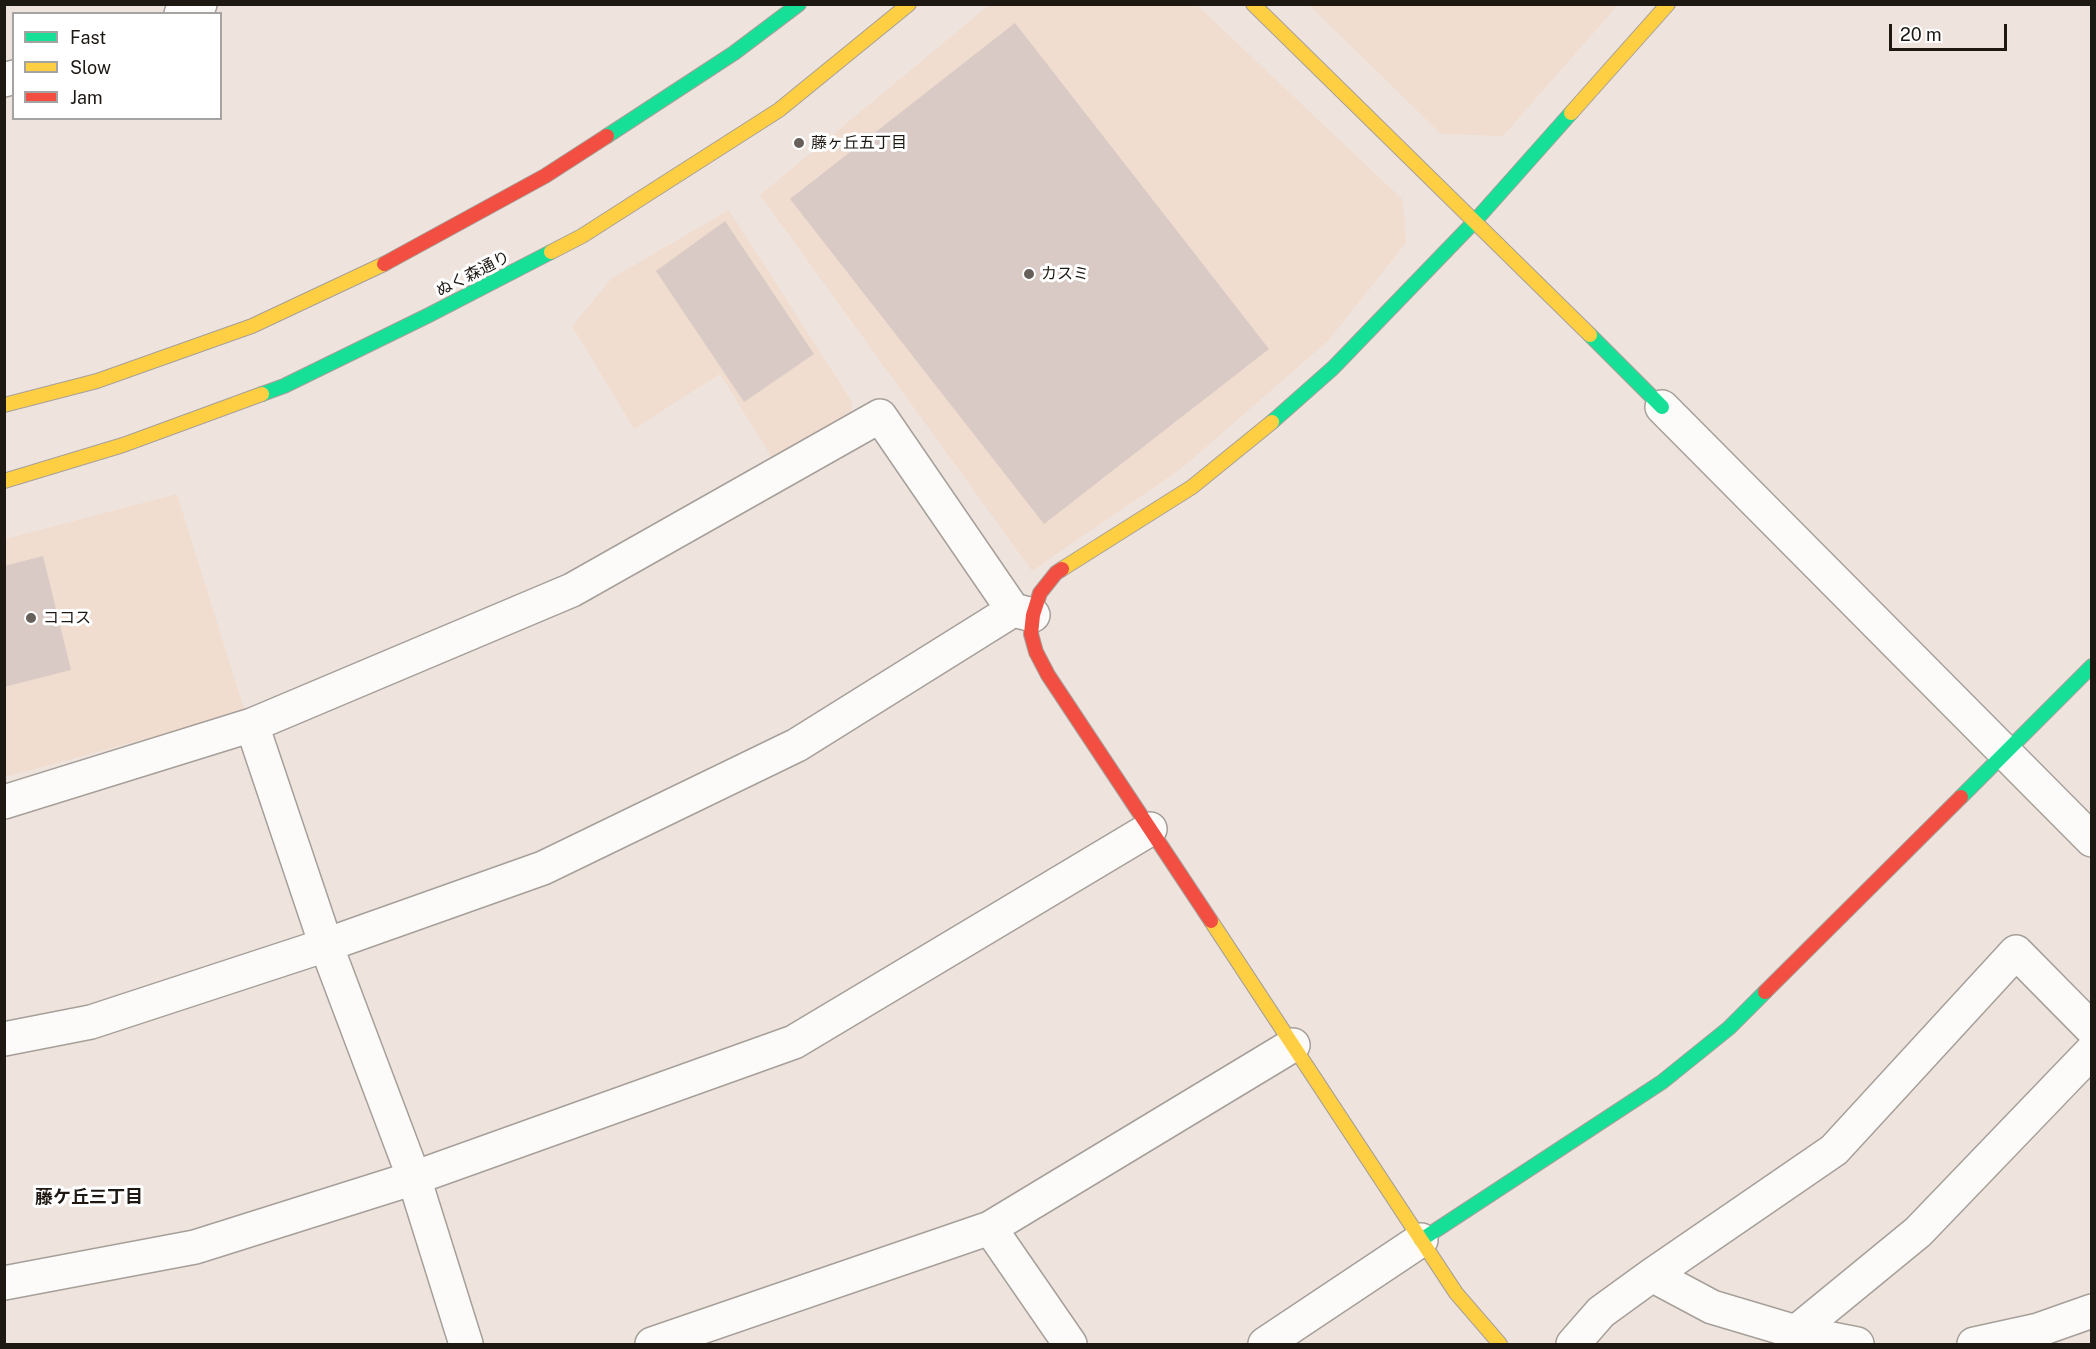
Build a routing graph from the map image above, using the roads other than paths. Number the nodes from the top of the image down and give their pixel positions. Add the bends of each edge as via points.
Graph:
1 (200, 4) edge
2 (799, 4) edge
3 (909, 4) edge
4 (1253, 4) edge
5 (1668, 4) edge
6 (185, 12) edge
7 (1475, 221) junction
8 (4, 405) edge
9 (1662, 407) joint
10 (4, 481) edge
11 (1023, 612) junction
12 (2091, 666) edge
13 (252, 725) junction
14 (2007, 753) junction
15 (4, 802) edge
16 (1150, 829) junction
17 (2091, 840) edge
18 (326, 945) junction
19 (2091, 1029) edge
20 (4, 1040) edge
21 (1293, 1045) junction
22 (2091, 1051) edge
23 (414, 1178) junction
24 (990, 1228) junction
25 (1421, 1240) junction
26 (1652, 1275) junction
27 (4, 1283) edge
28 (2091, 1311) edge
29 (1796, 1332) junction
30 (1495, 1343) edge
31 (466, 1344) edge
32 (652, 1344) edge
33 (1070, 1344) edge
34 (1265, 1344) edge
35 (1573, 1344) edge
36 (1857, 1344) edge
37 (1974, 1344) edge

1 - 6 street
2 - 8 street via 734,53 544,176 396,258 252,326 97,381
3 - 10 street, ぬく森通り via 779,110 582,236 284,386 123,445
4 - 7 street
5 - 7 street
7 - 9 street
7 - 11 street via 1295,403 1192,487 1056,573
9 - 14 street
11 - 13 street via 880,416 572,590
11 - 16 street via 1044,667
11 - 18 street via 797,745 543,868
12 - 14 street
13 - 15 street
13 - 18 street
14 - 17 street
14 - 25 street via 1729,1028 1662,1082
16 - 21 street
16 - 23 street via 794,1042
18 - 20 street via 92,1022
18 - 23 street
19 - 26 street via 2016,952 1834,1150
21 - 24 street
21 - 25 street
22 - 29 street via 1918,1232
23 - 27 street via 195,1247
23 - 31 street
24 - 32 street
24 - 33 street
25 - 30 street
25 - 34 street
26 - 29 street via 1712,1307
26 - 35 street via 1601,1312
28 - 37 street via 2038,1330
29 - 36 street

